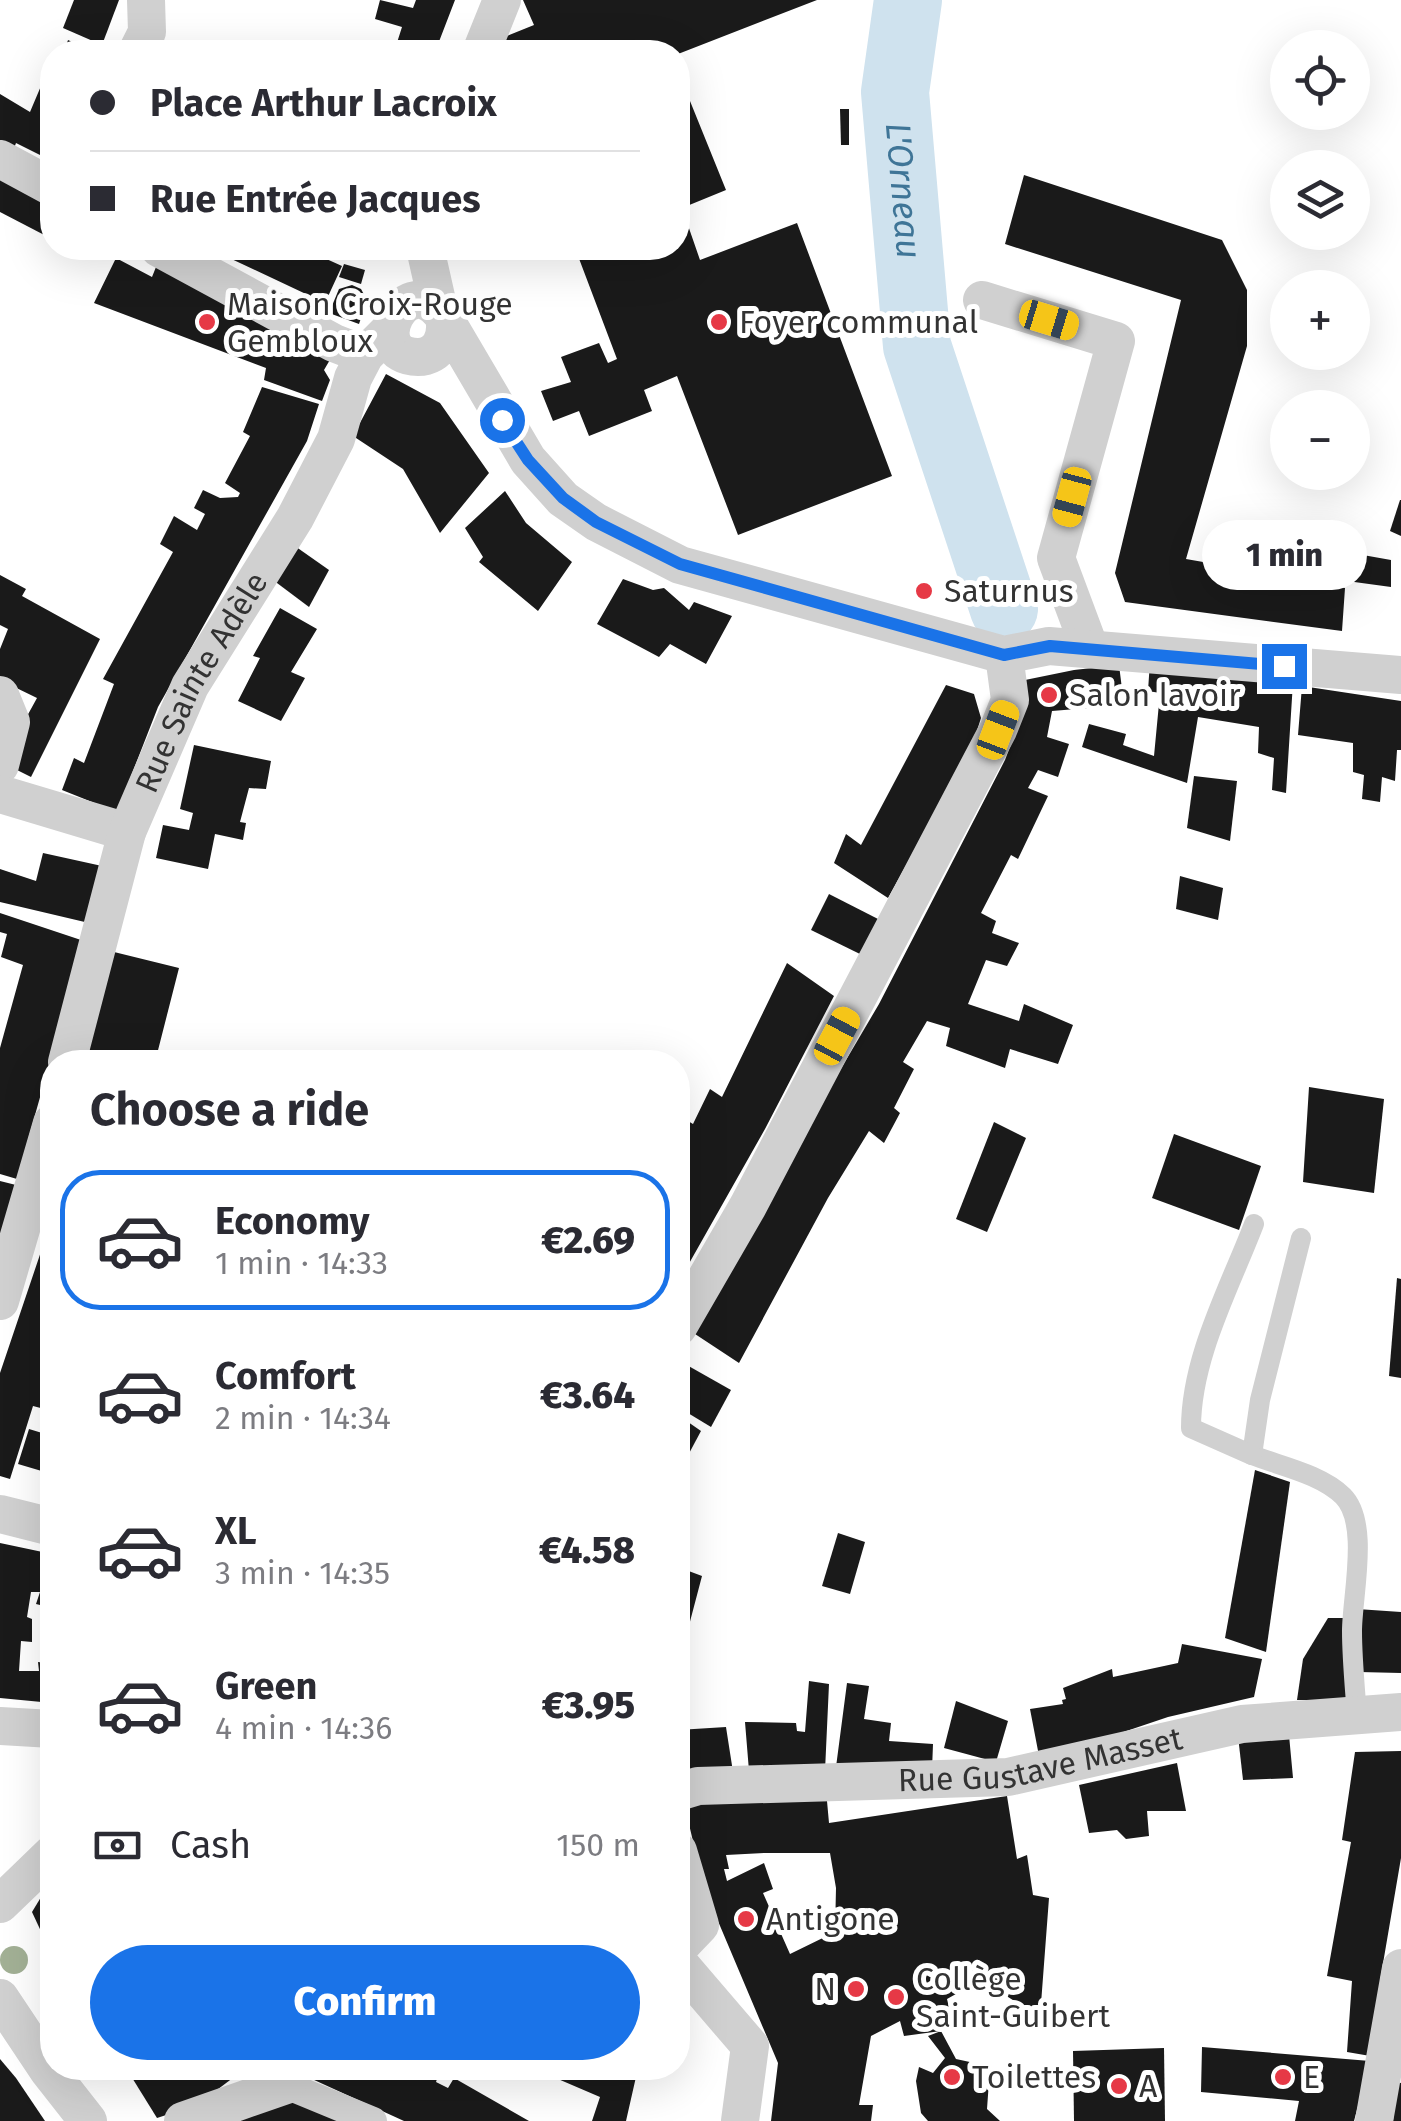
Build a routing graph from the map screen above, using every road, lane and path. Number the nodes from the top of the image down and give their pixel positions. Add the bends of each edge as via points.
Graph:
1 (146, 0) edge
2 (502, 0) edge
3 (142, 40) edge
4 (486, 40) edge
5 (0, 159) edge
6 (40, 180) edge
7 (181, 260) edge
8 (410, 260) edge
9 (423, 260) edge
10 (982, 300) dead end
11 (413, 328) junction
12 (1090, 649) junction
13 (1004, 655) junction
14 (1401, 675) edge
15 (0, 694) edge
16 (0, 765) edge
17 (0, 794) edge
18 (128, 832) junction
19 (71, 1050) edge
20 (40, 1164) edge
21 (1254, 1224) dead end
22 (1301, 1238) dead end
23 (0, 1301) edge
24 (690, 1306) edge
25 (1252, 1455) junction
26 (0, 1514) edge
27 (40, 1525) edge
28 (1401, 1712) edge
29 (1357, 1716) junction
30 (0, 1726) edge
31 (40, 1728) edge
32 (690, 1788) edge
33 (40, 1866) edge
34 (690, 1891) edge
35 (0, 1904) edge
36 (690, 1935) edge
37 (1401, 1968) edge
38 (690, 1976) edge
39 (0, 1998) edge
40 (40, 2058) edge
41 (56, 2080) edge
42 (281, 2080) edge
43 (298, 2080) edge
44 (88, 2121) edge
45 (183, 2121) edge
46 (372, 2121) edge
47 (740, 2121) edge
48 (1374, 2121) edge

1 - 3 street
2 - 4 street
5 - 6 street
7 - 11 street via 334,343
8 - 11 street, Rue Sainte Adèle
9 - 11 street
10 - 12 street via 1116,341 1056,558
11 - 13 street via 502,420 563,498 596,522 680,564
11 - 18 street, Rue Sainte Adèle via 353,378 336,439 190,686
12 - 13 street via 1050,646
12 - 14 street
13 - 24 street via 1010,700 998,730
15 - 16 street via 11,722
17 - 18 street
18 - 19 street, Rue Sainte Adèle
20 - 23 street
21 - 25 lane via 1191,1396 1191,1428
22 - 25 lane
25 - 29 lane via 1345,1497 1358,1546 1352,1626
26 - 27 street
28 - 29 street, Rue Gustave Masset
29 - 32 street, Rue Gustave Masset via 1242,1724 1008,1777
30 - 31 street
33 - 35 street
34 - 36 street via 700,1925
37 - 48 street
38 - 47 street via 750,2046
39 - 40 street
41 - 44 street
42 - 45 street
43 - 46 street

